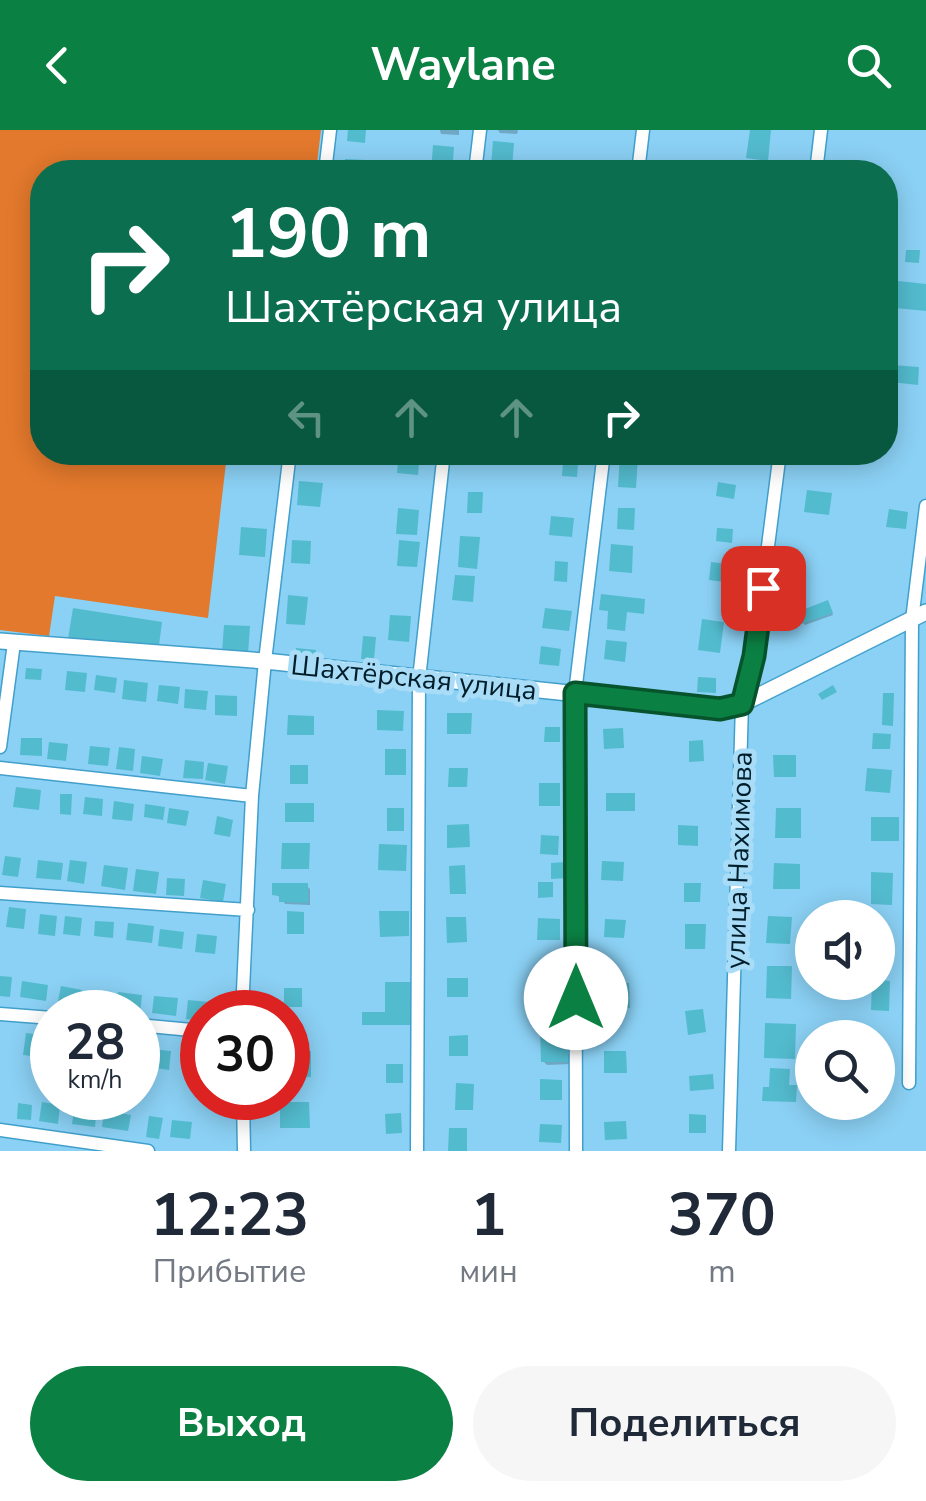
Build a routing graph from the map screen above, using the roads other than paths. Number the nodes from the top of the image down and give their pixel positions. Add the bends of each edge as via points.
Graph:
1 (330, 130) edge
2 (480, 130) edge
3 (643, 130) edge
4 (821, 130) edge
5 (326, 160) edge
6 (477, 160) edge
7 (639, 160) edge
8 (817, 160) edge
9 (288, 465) edge
10 (443, 465) edge
11 (602, 465) edge
12 (778, 465) edge
13 (926, 506) edge
14 (919, 616) edge
15 (7, 642) edge
16 (264, 662) junction
17 (419, 678) junction
18 (575, 693) junction
19 (742, 704) junction
20 (0, 748) edge
21 (0, 768) edge
22 (252, 796) junction
23 (0, 893) edge
24 (248, 910) junction
25 (243, 990) edge
26 (0, 1014) edge
27 (30, 1016) edge
28 (909, 1084) dead end
29 (243, 1120) edge
30 (0, 1130) edge
31 (148, 1151) edge
32 (244, 1151) edge
33 (417, 1151) edge
34 (576, 1151) edge
35 (729, 1151) edge

1 - 5 street
2 - 6 street
3 - 7 street
4 - 8 street
9 - 16 street
10 - 17 street
11 - 18 street
12 - 19 street, улица Нахимова
13 - 14 street
14 - 19 street, Шахтёрская улица
14 - 28 street
15 - 16 street, Шахтёрская улица
15 - 20 street
16 - 17 street, Шахтёрская улица
16 - 22 street
17 - 18 street, Шахтёрская улица
17 - 33 street
18 - 19 street, Шахтёрская улица via 720,709
18 - 34 street
19 - 35 street, улица Нахимова
21 - 22 street
22 - 24 street
23 - 24 street
24 - 25 street
26 - 27 street
29 - 32 street
30 - 31 street

